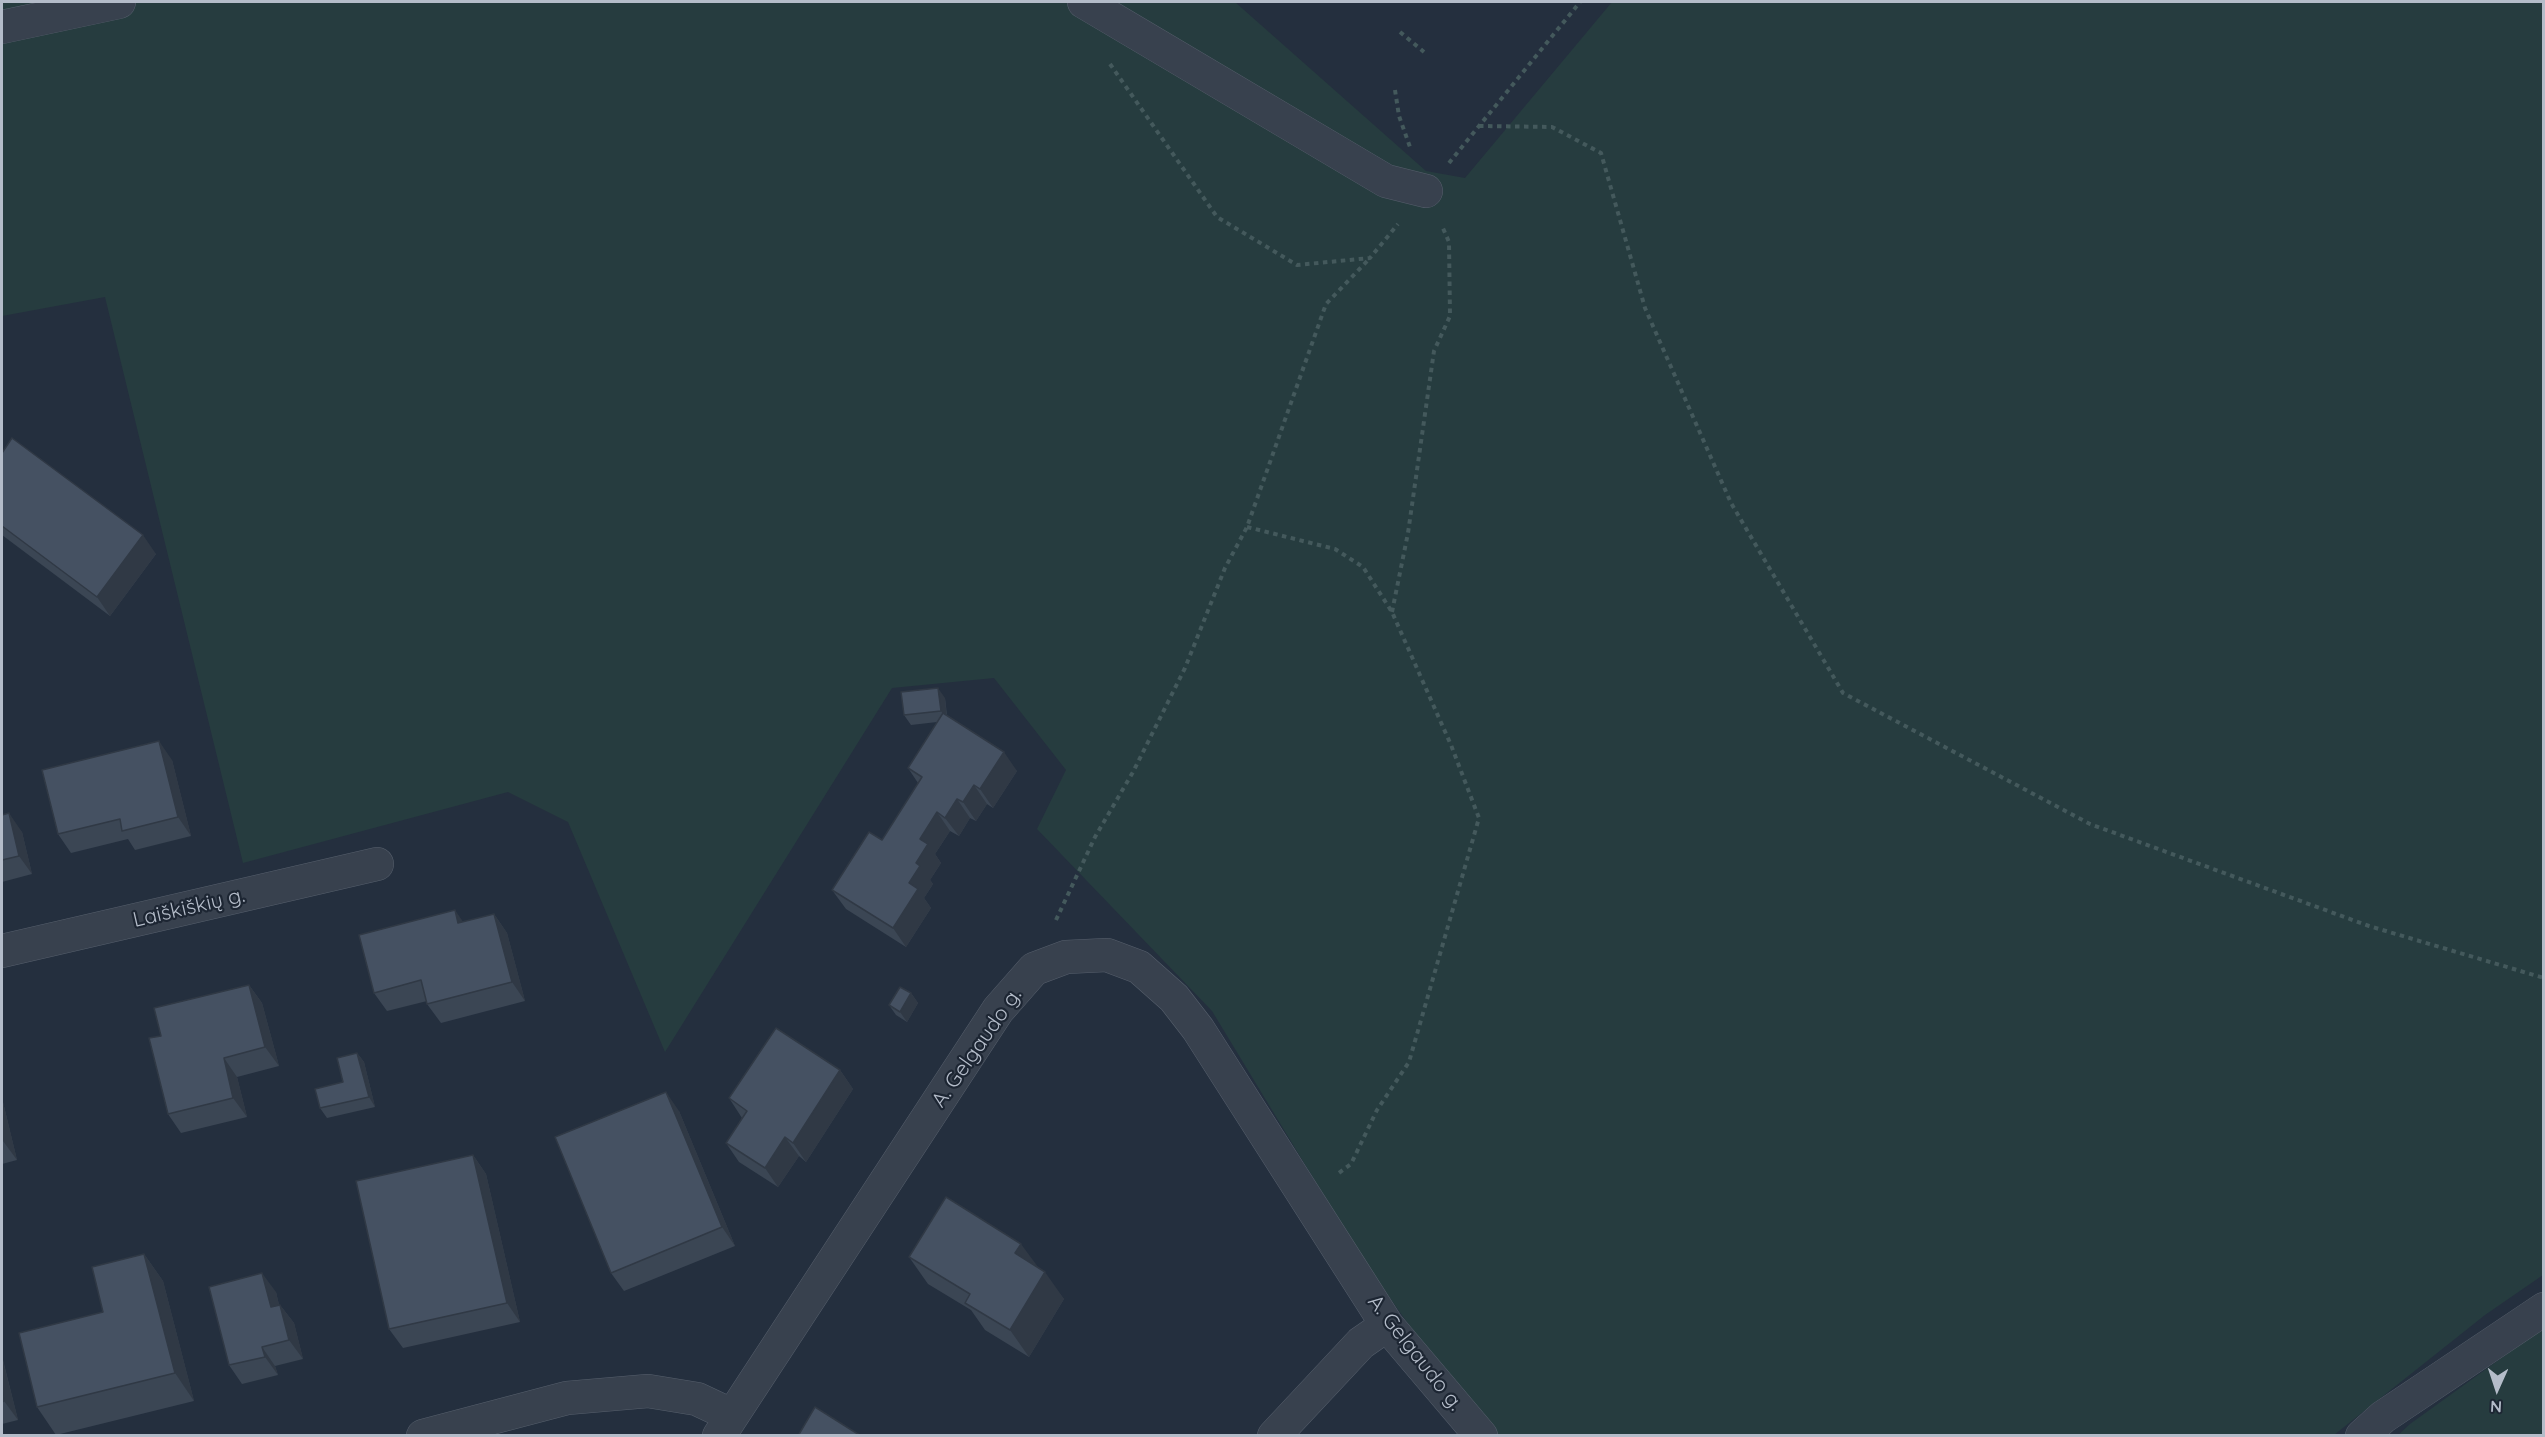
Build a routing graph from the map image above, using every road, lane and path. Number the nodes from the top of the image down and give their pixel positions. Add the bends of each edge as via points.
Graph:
1 (119, 2) edge
2 (1084, 2) edge
3 (2, 27) edge
4 (1400, 32) dead end
5 (1424, 52) dead end
6 (1395, 90) dead end
7 (1479, 126) dead end
8 (1426, 191) junction
9 (1370, 258) dead end
10 (1247, 527) junction
11 (1392, 612) junction
12 (377, 864) dead end
13 (1053, 927) dead end
14 (2, 951) edge
15 (2544, 978) edge
16 (1307, 1198) junction
17 (2544, 1309) edge
18 (1387, 1325) junction
19 (725, 1425) edge
20 (423, 1436) edge
21 (1274, 1436) edge
22 (1481, 1436) edge
23 (2362, 1436) edge

1 - 3 street
2 - 8 street via 1386,181
4 - 5 path
6 - 8 path via 1399,116
7 - 15 path via 1552,127 1601,153 1645,308 1731,503 1843,693 2090,824 2369,926
8 - 11 path via 1449,242 1450,316 1434,351 1408,532
9 - 10 path via 1326,304
10 - 11 path via 1335,549 1363,567
10 - 13 path via 1225,568 1185,668 1095,837
11 - 16 path via 1479,818 1409,1062 1377,1110 1351,1164
12 - 14 street, Laiškiškių g.
16 - 18 street, A. Gelgaudo g.
16 - 19 street, A. Gelgaudo g. via 1198,1029 1174,998 1139,967 1107,955 1066,957 1034,969 998,1010
17 - 23 street via 2383,1417
18 - 21 street via 1361,1343
18 - 22 street, A. Gelgaudo g.
19 - 20 street via 697,1400 648,1391 567,1398

